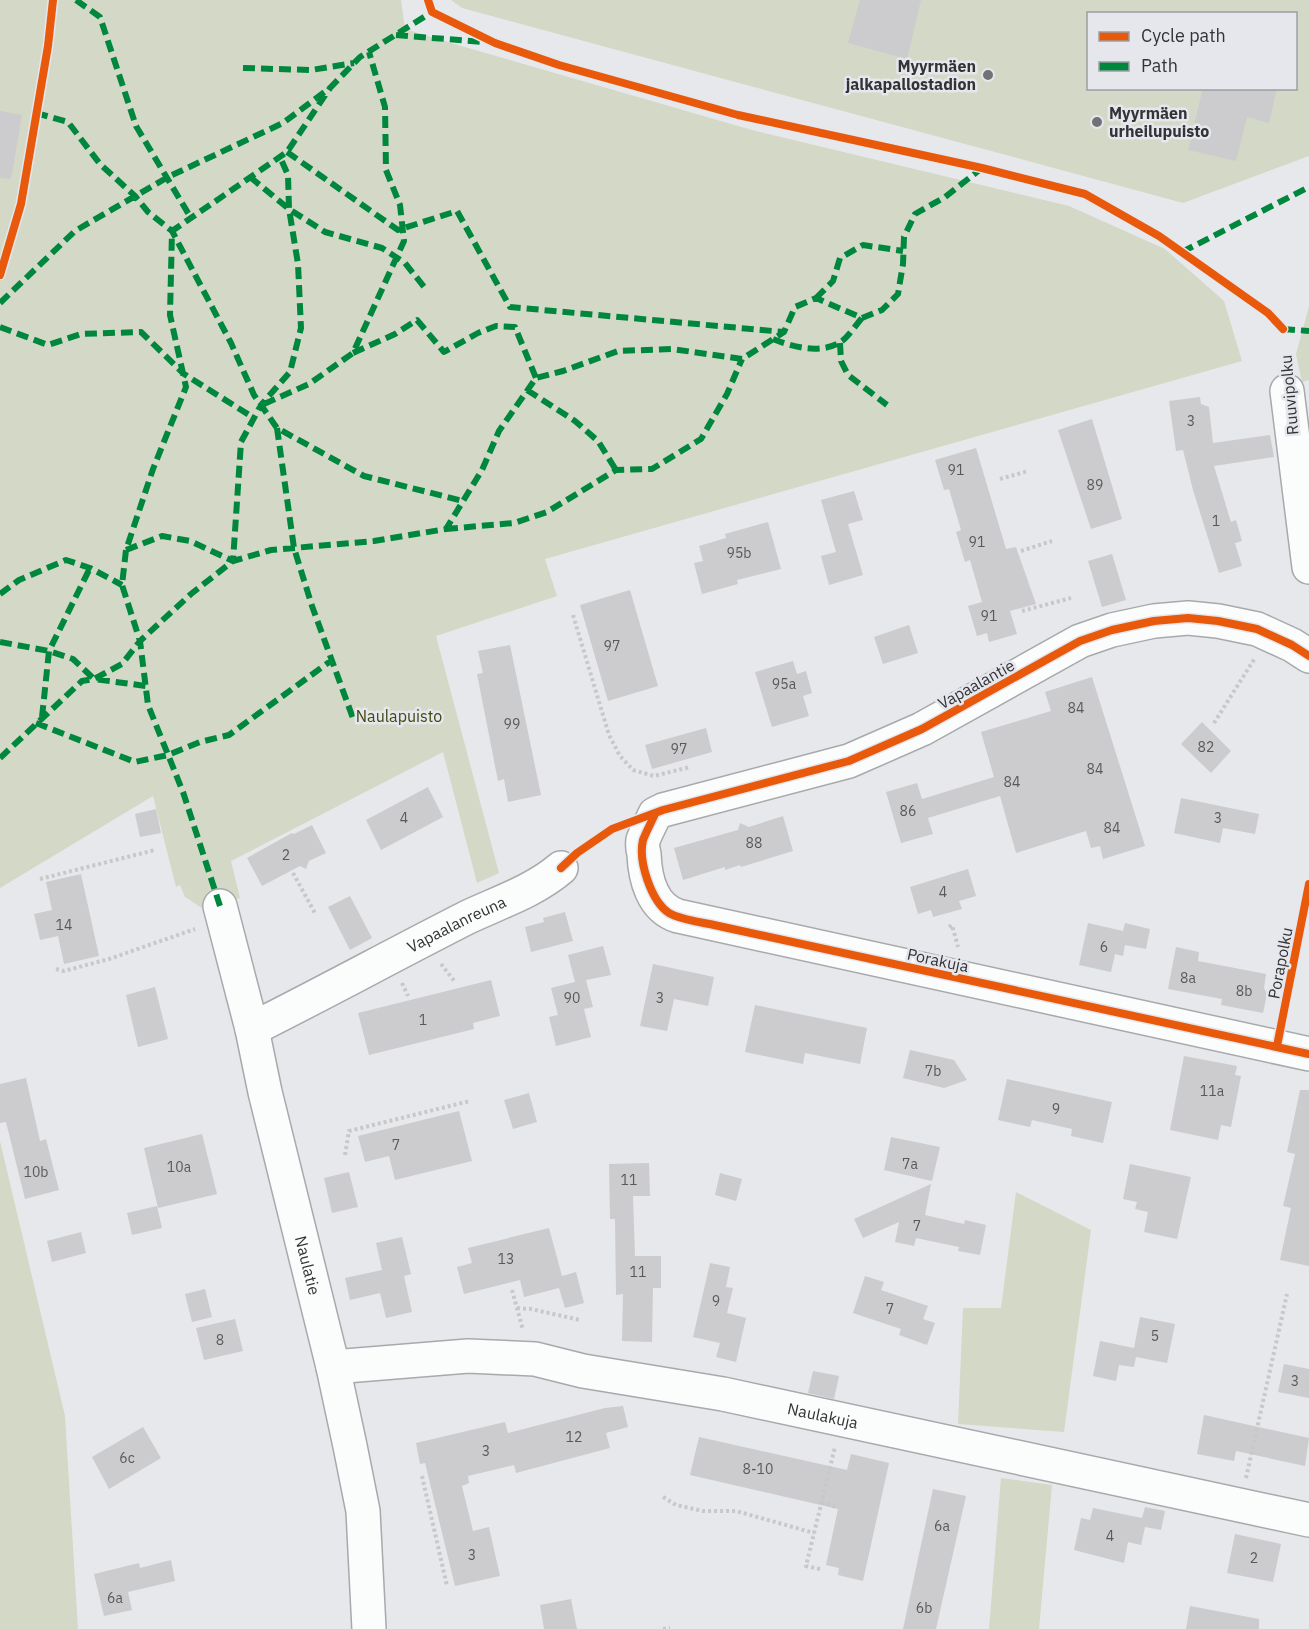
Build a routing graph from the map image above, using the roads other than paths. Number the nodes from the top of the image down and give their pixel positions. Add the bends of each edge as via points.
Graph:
1 (1287, 391) dead end
2 (1305, 503) edge
3 (1309, 567) edge
4 (1309, 656) edge
5 (655, 814) joint
6 (561, 868) dead end
7 (220, 906) dead end
8 (252, 1029) junction
9 (1309, 1054) edge
10 (333, 1367) junction
11 (1309, 1520) edge
12 (369, 1629) edge

1 - 2 street, Ruuvipolku
2 - 3 street, Ruuvipolku
4 - 5 street, Vapaalantie via 1257,629 1218,621 1188,618 1112,630 1080,641 922,729 849,761
5 - 9 street, Porakuja via 643,842 645,870 650,889 670,914
6 - 8 street, Vapaalanreuna via 524,892
7 - 8 street, Naulatie
8 - 10 street, Naulatie
10 - 11 street, Naulakuja via 468,1356 535,1359 583,1371 723,1394
10 - 12 street, Naulatie via 363,1510

